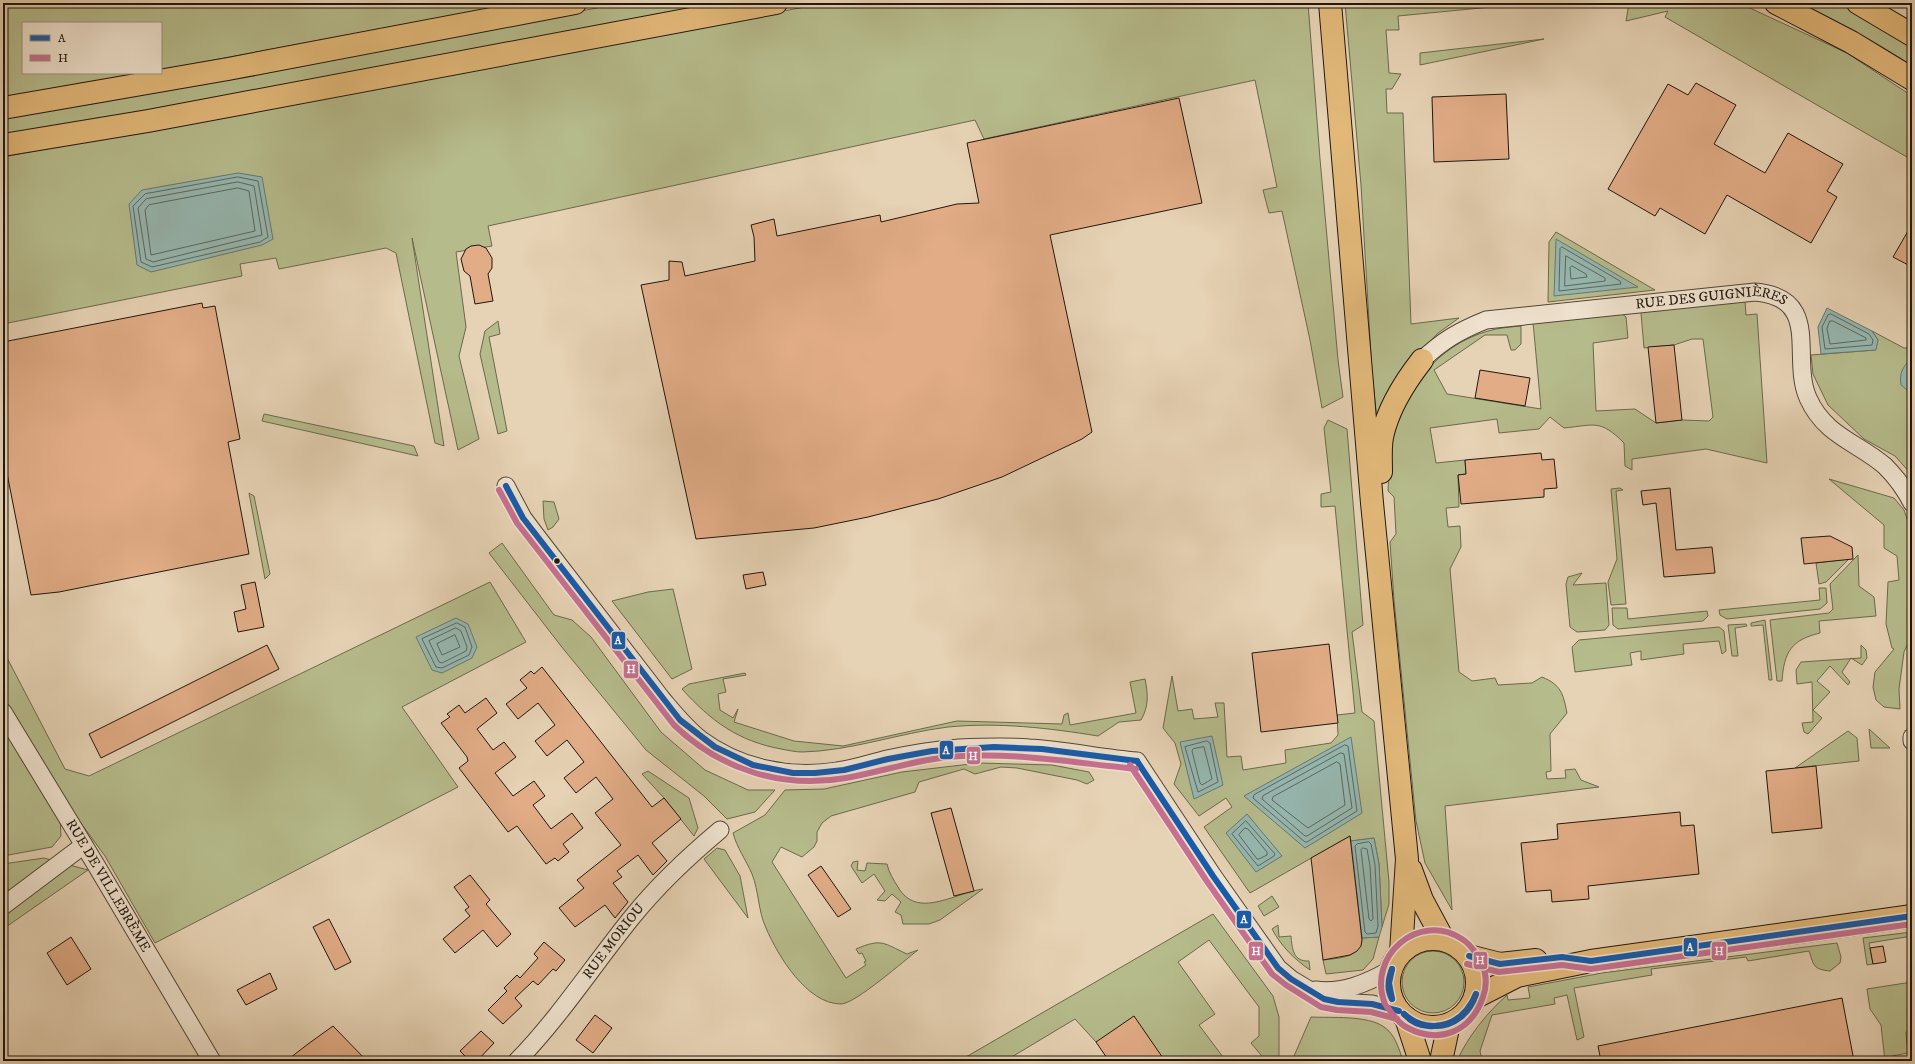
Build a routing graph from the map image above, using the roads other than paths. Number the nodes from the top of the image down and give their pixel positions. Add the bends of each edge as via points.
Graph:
1 (575, 3) edge
2 (776, 3) edge
3 (1330, 3) edge
4 (1776, 3) edge
5 (1858, 3) edge
6 (1912, 35) edge
7 (1912, 79) edge
8 (3, 108) edge
9 (3, 145) edge
10 (1422, 360) joint
11 (506, 486) dead end
12 (1372, 503) junction
13 (1912, 503) edge
14 (3, 712) edge
15 (1912, 737) edge
16 (1912, 741) edge
17 (720, 830) dead end
18 (84, 845) junction
19 (1407, 859) junction
20 (3, 906) edge
21 (1912, 916) edge
22 (1443, 939) junction
23 (1401, 952) junction
24 (1469, 956) junction
25 (1591, 961) junction
26 (1390, 970) junction
27 (1307, 989) junction
28 (1476, 996) junction
29 (1402, 1015) junction
30 (1450, 1024) junction
31 (212, 1061) edge
32 (517, 1061) edge
33 (1420, 1061) edge
34 (1441, 1061) edge

1 - 8 main road
2 - 9 main road via 148,121
3 - 12 main road
4 - 7 main road via 1851,42
5 - 6 main road
10 - 12 main road via 1405,382 1393,405 1382,438 1381,477
10 - 13 street, RUE DES GUIGNIÈRES via 1444,340 1460,330 1486,320 1755,292 1768,293 1791,306 1796,314 1800,327 1804,378 1808,397 1816,413 1844,440 1888,470 1906,490
11 - 27 street via 523,518 662,699 700,738 723,753 751,765 797,774 839,771 909,755 972,748 1028,748 1137,761 1208,869 1278,968
12 - 19 main road
14 - 18 street, RUE DE VILLEBRÈME
15 - 16 street
17 - 32 street, RUE MORIOU via 684,862 638,911
18 - 20 street
18 - 31 street, RUE DE VILLEBRÈME
19 - 22 main road via 1422,900
19 - 23 main road
21 - 25 main road
22 - 23 main road via 1428,939 1414,943
22 - 24 main road via 1462,948
23 - 26 main road
24 - 25 main road via 1500,964 1562,957
24 - 28 main road via 1476,968
25 - 28 main road via 1517,976
26 - 27 street via 1369,982 1348,988 1331,991
26 - 29 main road via 1389,992
27 - 29 street via 1324,999 1372,1004
28 - 30 main road via 1461,1018
29 - 30 main road via 1420,1025 1435,1028
29 - 33 main road
30 - 34 main road

